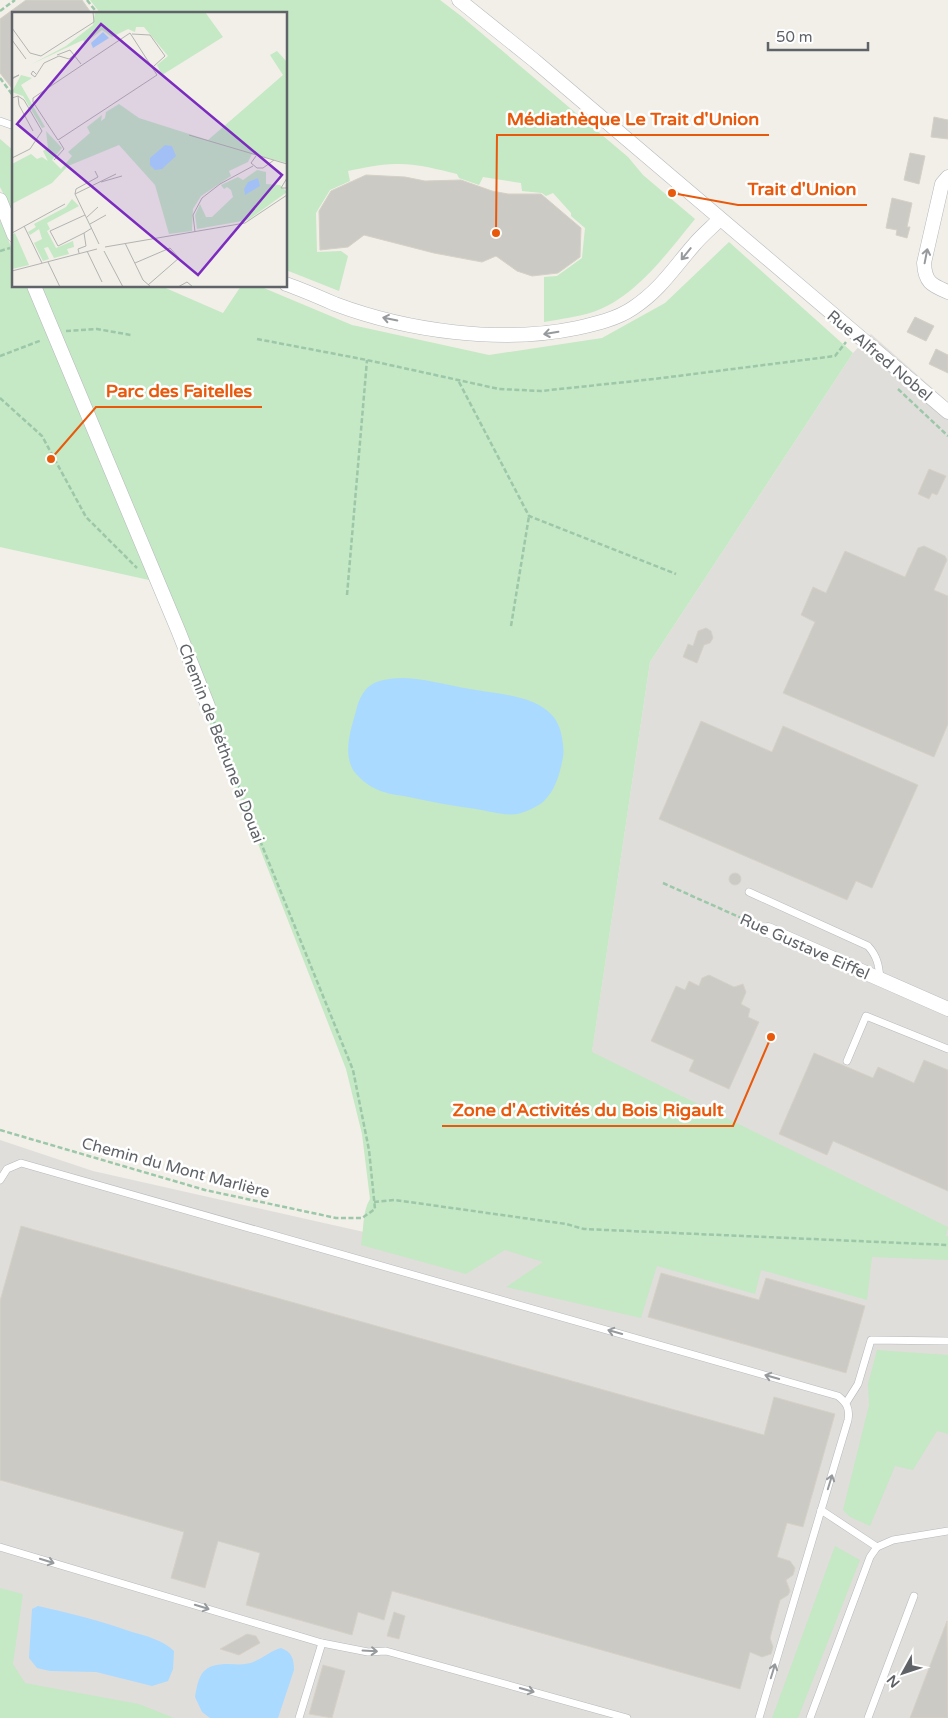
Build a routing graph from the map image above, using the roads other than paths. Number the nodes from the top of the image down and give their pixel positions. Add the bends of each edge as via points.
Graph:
1 (459, 0) edge
2 (0, 121) edge
3 (12, 125) edge
4 (948, 177) edge
5 (0, 200) edge
6 (720, 219) junction
7 (12, 230) edge
8 (288, 285) edge
9 (35, 288) edge
10 (948, 292) edge
11 (948, 412) edge
12 (208, 706) road end
13 (749, 892) dead end
14 (768, 930) road end
15 (880, 979) junction
16 (948, 1009) edge
17 (948, 1049) edge
18 (847, 1060) dead end
19 (0, 1180) edge
20 (948, 1341) edge
21 (846, 1403) junction
22 (821, 1510) junction
23 (948, 1531) edge
24 (0, 1547) edge
25 (877, 1547) junction
26 (914, 1596) dead end
27 (322, 1643) junction
28 (299, 1718) edge
29 (627, 1718) edge
30 (760, 1718) edge
31 (810, 1718) edge
32 (868, 1718) edge

1 - 6 street, Rue Alfred Nobel
2 - 3 lane
10 -> 4 street via 928,281 924,274 942,184
5 - 7 street
6 -> 8 street via 694,244 659,288 632,309 599,323 553,333 500,336 442,331 336,304
6 - 11 street, Rue Alfred Nobel
9 - 12 street, Chemin de Béthune à Douai
13 - 15 lane via 868,946 880,966
14 - 15 street, Rue Gustave Eiffel
15 - 16 street, Rue Gustave Eiffel
17 - 18 lane via 866,1016
21 -> 19 lane via 824,1391 21,1163 7,1169
20 - 21 lane via 871,1340 858,1384
22 -> 21 lane via 850,1412
22 - 25 lane
30 -> 22 lane
23 - 25 lane via 893,1540
24 -> 27 lane
25 - 31 lane via 870,1557
26 - 32 lane
27 - 28 lane
27 -> 29 lane via 368,1652 386,1651

